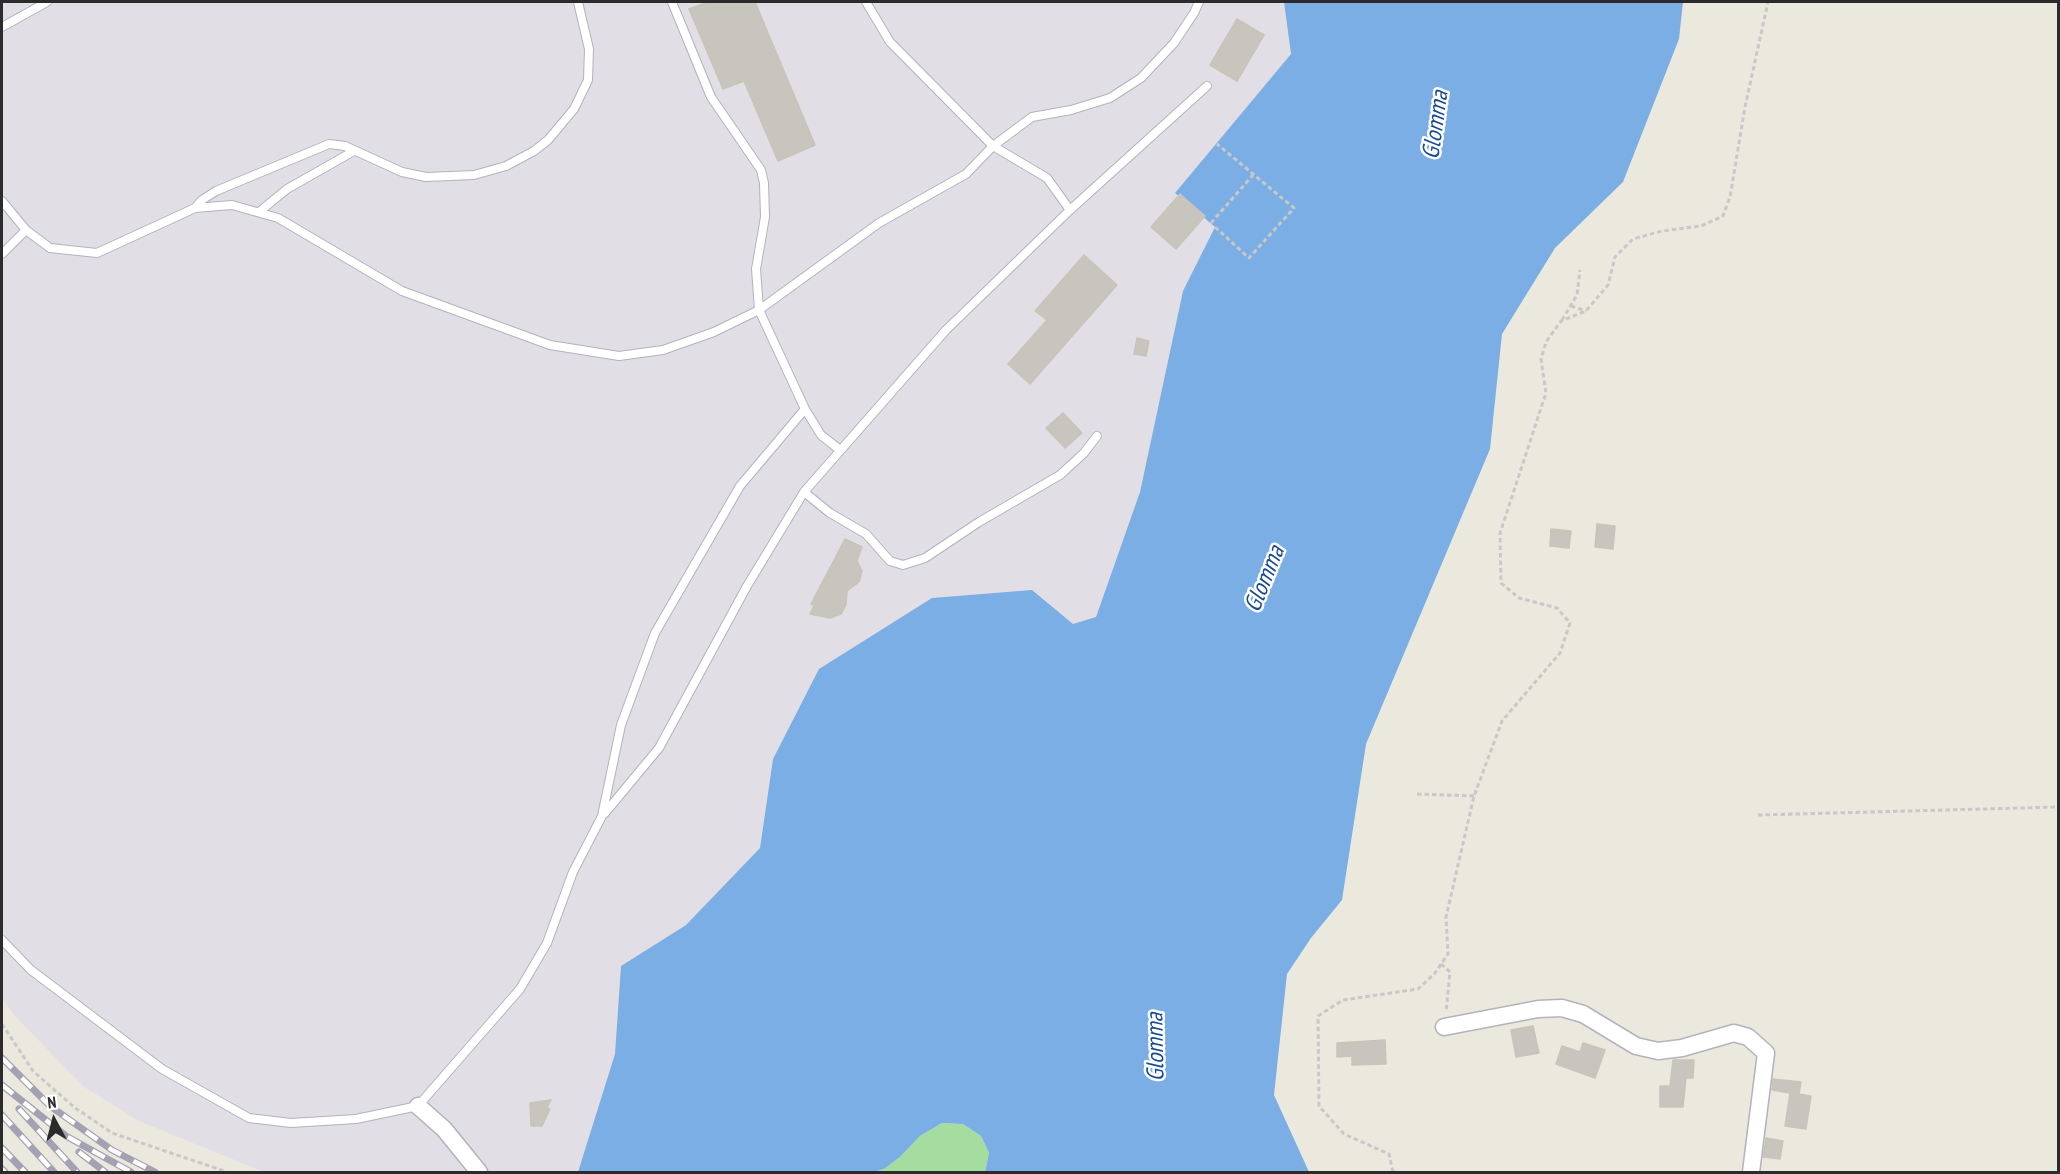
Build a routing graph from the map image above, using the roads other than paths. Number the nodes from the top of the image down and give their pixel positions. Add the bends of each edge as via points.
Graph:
1 (47, 2) edge
2 (578, 2) edge
3 (672, 2) edge
4 (866, 2) edge
5 (1199, 2) edge
6 (2, 27) edge
7 (1207, 86) dead end
8 (993, 146) junction
9 (354, 151) junction
10 (2, 201) edge
11 (195, 208) junction
12 (1070, 210) junction
13 (259, 212) junction
14 (26, 230) junction
15 (2, 254) edge
16 (759, 310) junction
17 (805, 409) junction
18 (1097, 436) dead end
19 (840, 450) junction
20 (804, 492) junction
21 (602, 816) junction
22 (2, 940) edge
23 (1444, 1027) road end
24 (418, 1106) junction
25 (479, 1173) edge
26 (1751, 1173) edge

1 - 6 lane
2 - 9 lane via 590,49 588,80 574,109 534,152 499,168 450,178 402,172
3 - 16 lane via 711,97 761,170 765,217 756,269
4 - 8 lane via 890,42
5 - 8 lane via 1174,43 1141,78 1110,98 1032,117
7 - 12 lane
8 - 12 lane via 1047,178
8 - 16 lane via 966,174 879,223
9 - 11 lane via 345,146 325,146 216,191
9 - 13 lane via 287,189
10 - 14 lane
11 - 13 lane via 232,205
11 - 14 lane via 97,253 50,248
12 - 19 lane via 946,330
13 - 16 lane via 321,241 402,291 550,345 619,356 663,351
14 - 15 lane
16 - 17 lane
17 - 19 lane via 821,435
17 - 21 lane via 740,486 655,633 621,725
18 - 20 lane via 1060,475 925,558 903,565 890,561 866,534
19 - 20 lane
20 - 21 lane via 658,748
21 - 24 lane via 573,872 547,943 520,989
22 - 24 lane via 31,970 162,1069 249,1118 291,1123 356,1119
23 - 26 street via 1562,1008 1583,1014 1636,1046 1658,1051 1734,1033 1748,1037 1766,1053
24 - 25 street via 444,1128

